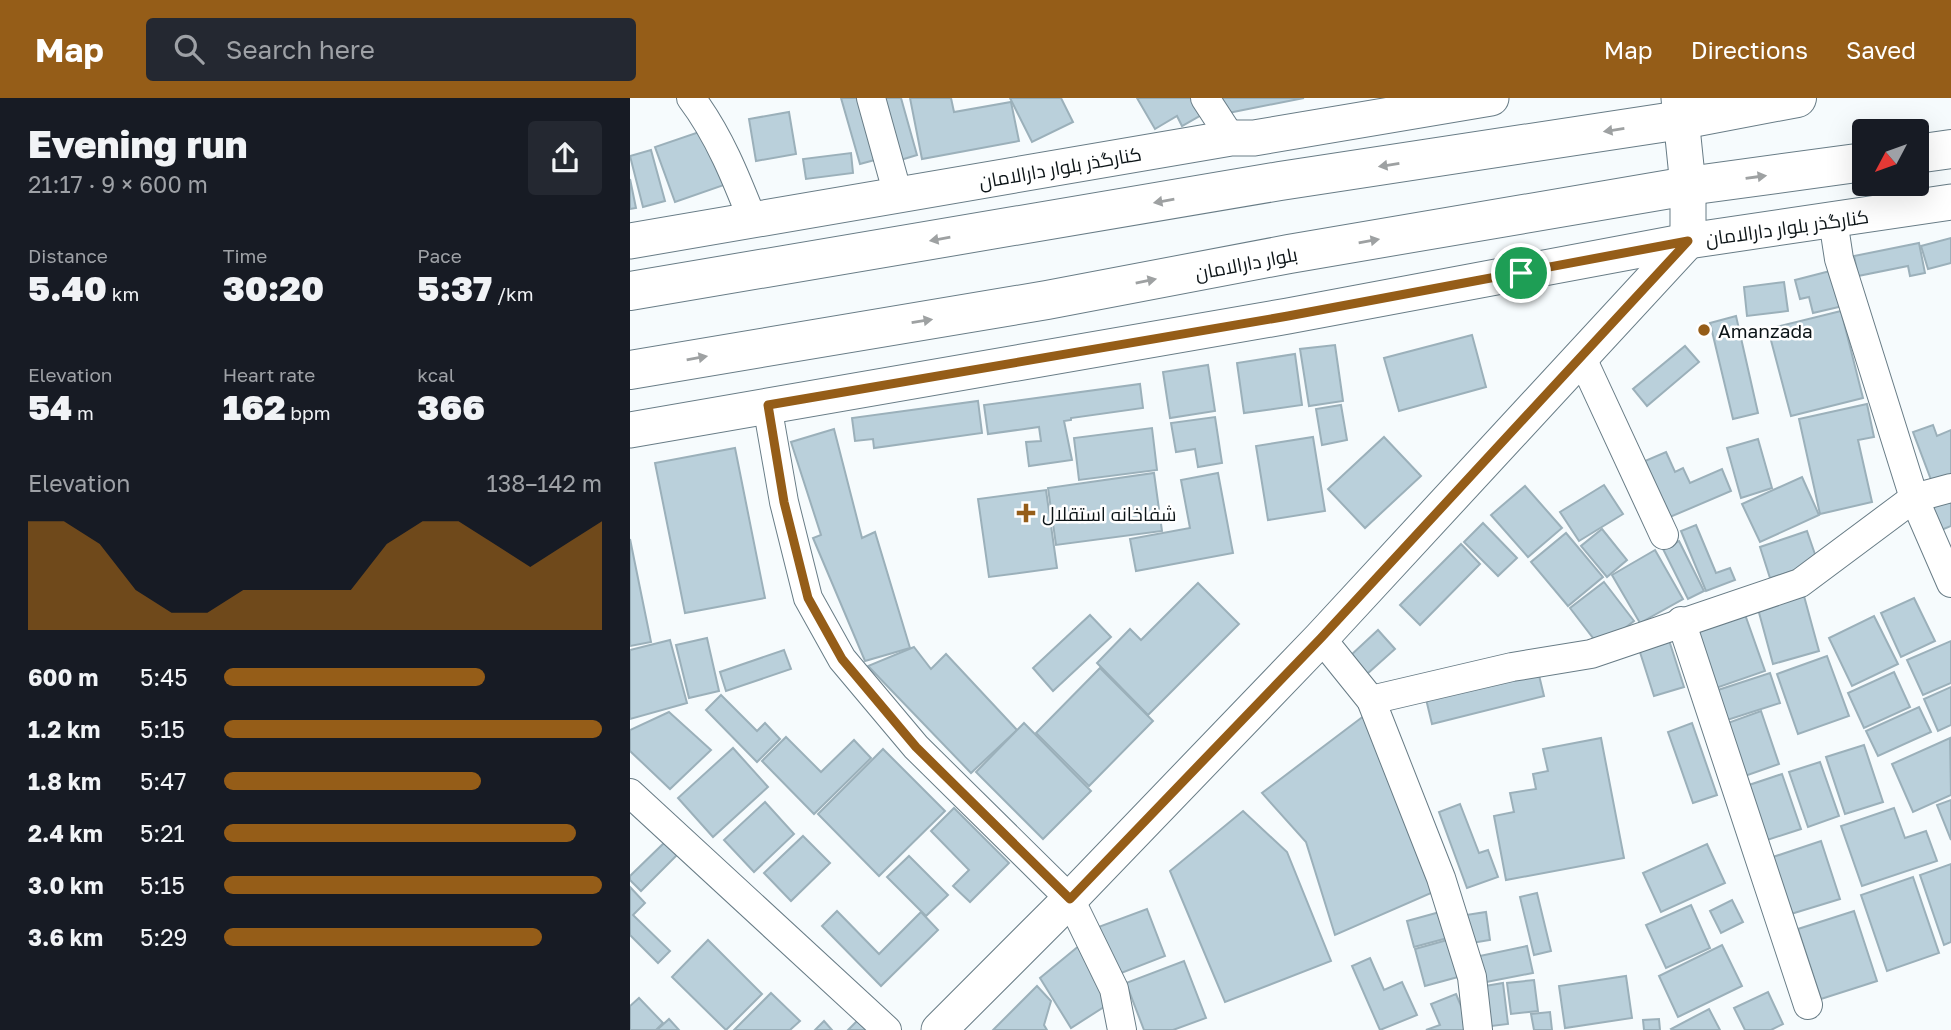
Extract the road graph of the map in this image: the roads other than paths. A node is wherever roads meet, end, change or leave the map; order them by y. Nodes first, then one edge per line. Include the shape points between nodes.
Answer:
1 (691, 98) edge
2 (871, 98) edge
3 (1205, 98) edge
4 (1491, 98) edge
5 (1797, 98) edge
6 (1680, 109) edge
7 (1231, 138) junction
8 (1951, 149) edge
9 (1929, 152) edge
10 (1852, 164) edge
11 (1688, 186) junction
12 (898, 195) junction
13 (1951, 202) edge
14 (1833, 220) junction
15 (753, 221) junction
16 (630, 241) edge
17 (1688, 241) junction
18 (630, 291) edge
19 (1581, 356) junction
20 (630, 370) edge
21 (768, 405) junction
22 (630, 430) edge
23 (1951, 488) edge
24 (1914, 498) junction
25 (1664, 535) dead end
26 (1951, 583) edge
27 (1681, 621) junction
28 (1321, 638) junction
29 (1371, 700) junction
30 (630, 793) edge
31 (1070, 899) junction
32 (1808, 1005) dead end
33 (887, 1030) edge
34 (939, 1030) edge
35 (1122, 1030) edge
36 (1478, 1030) edge

1 - 15 street via 735,175
2 - 12 street
3 - 7 street
4 - 7 street, کنارگذر بلوار دارالامان
5 - 6 main road
6 - 11 street
6 -> 18 main road
7 - 12 street, کنارگذر بلوار دارالامان
8 - 9 main road
11 -> 10 main road, بلوار دارالامان
11 - 17 street
20 -> 11 main road, بلوار دارالامان
12 - 15 street, کنارگذر بلوار دارالامان
13 - 14 street, کنارگذر بلوار دارالامان
14 - 17 street, کنارگذر بلوار دارالامان
14 - 24 street via 1839,259
15 - 16 street, کنارگذر بلوار دارالامان
17 - 19 street
17 - 21 street, کنارگذر بلوار دارالامان via 1288,316
19 - 25 street
19 - 28 street
21 - 22 street, کنارگذر بلوار دارالامان
21 - 31 street via 784,502 808,598 842,659 916,747
23 - 24 street
24 - 26 street
24 - 27 street via 1800,583
27 - 29 street via 1591,654
27 - 32 street
28 - 29 street
28 - 31 street
29 - 36 street via 1441,878 1472,977
30 - 33 street
31 - 34 street
31 - 35 street via 1114,989

